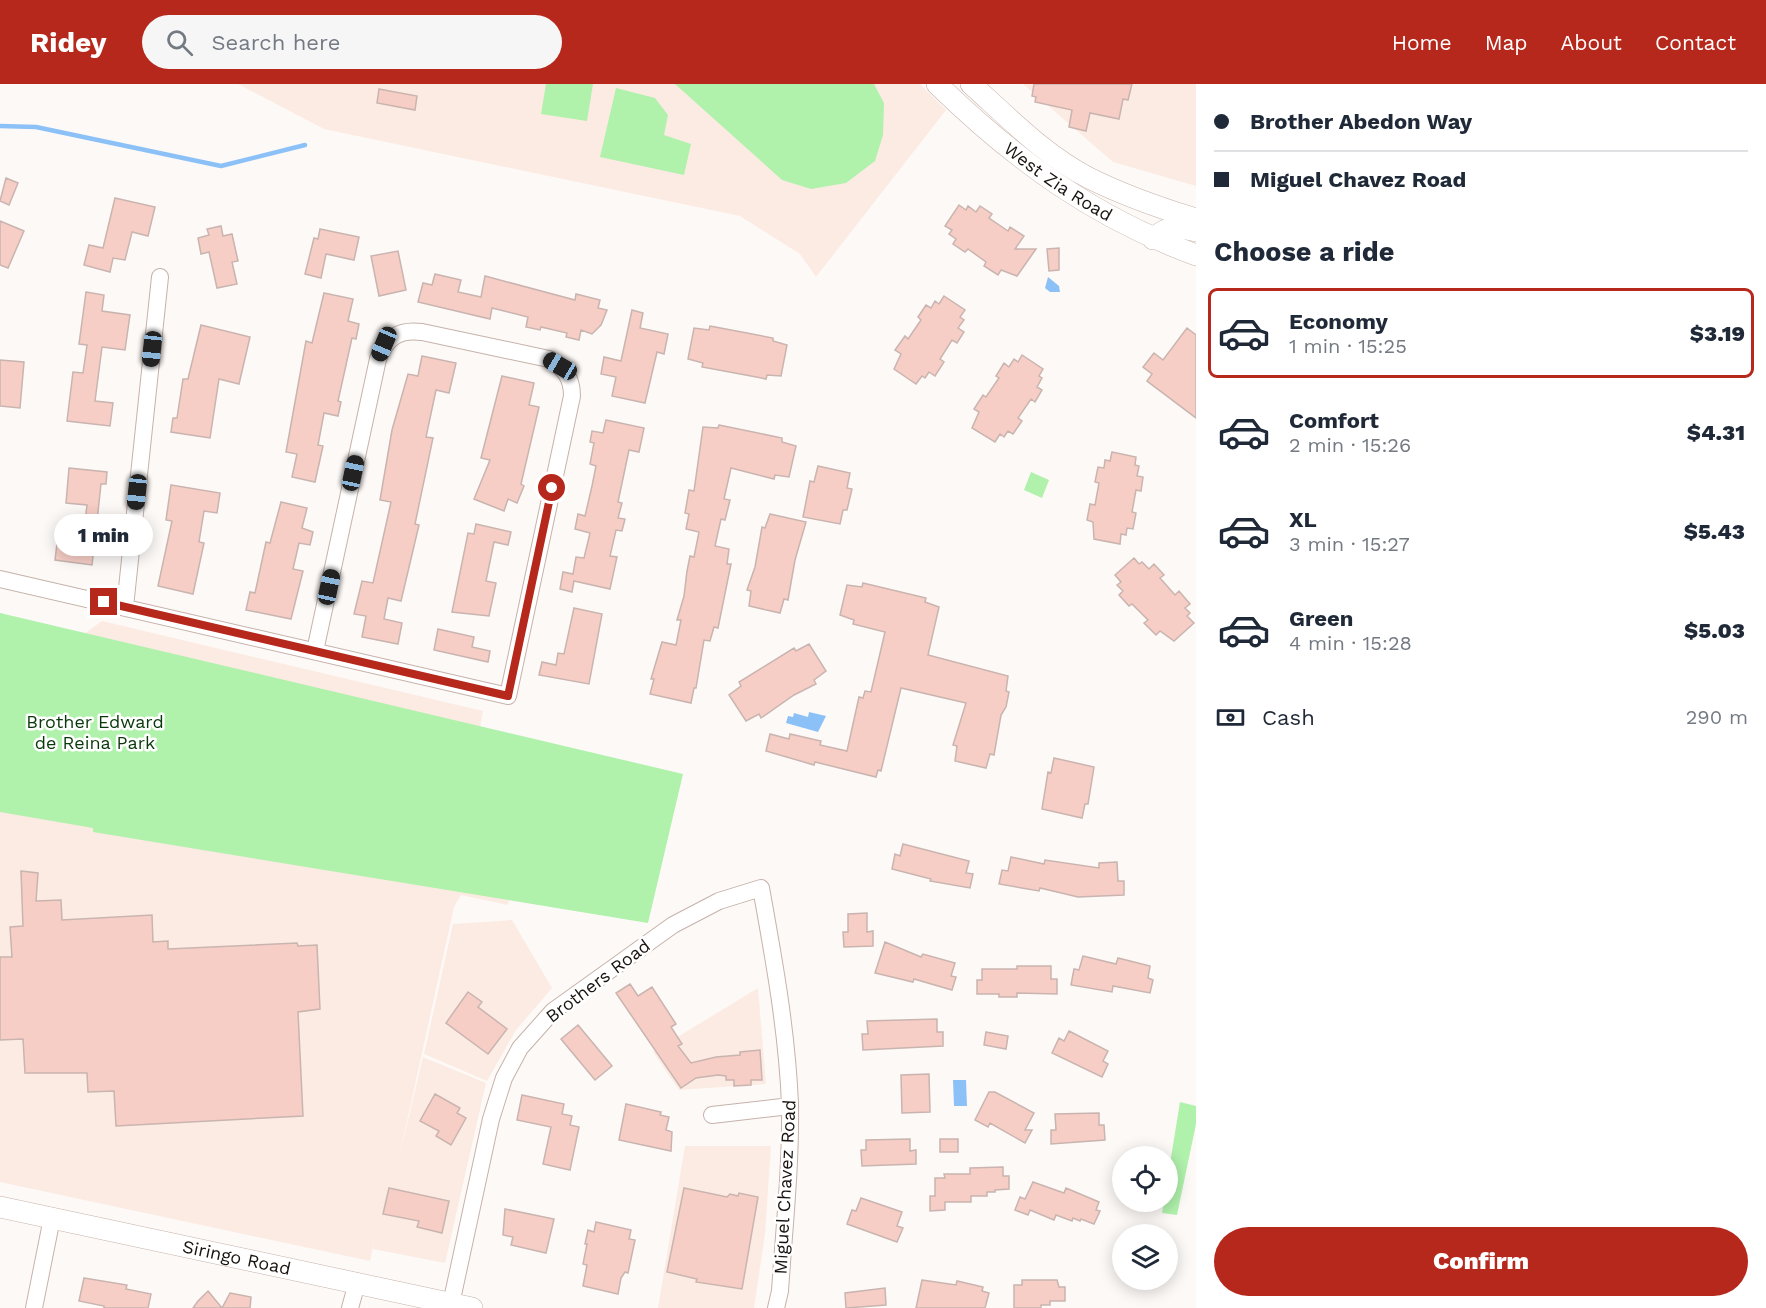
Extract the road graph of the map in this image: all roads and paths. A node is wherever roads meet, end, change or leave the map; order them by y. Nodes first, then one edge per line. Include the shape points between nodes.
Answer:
1 (937, 84) edge
2 (971, 84) edge
3 (1134, 196) junction
4 (1196, 219) edge
5 (1196, 231) edge
6 (1154, 239) junction
7 (1196, 255) edge
8 (159, 277) dead end
9 (0, 579) edge
10 (125, 607) junction
11 (315, 651) junction
12 (761, 888) joint
13 (790, 1106) junction
14 (712, 1115) dead end
15 (0, 1207) edge
16 (52, 1218) junction
17 (357, 1283) junction
18 (451, 1304) junction
19 (34, 1308) edge
20 (350, 1308) edge
21 (472, 1308) edge
22 (776, 1308) edge

1 - 6 street, West Zia Road via 1028,166 1081,201
2 - 3 street, West Zia Road via 999,112 1060,159 1089,177
3 - 4 street, West Zia Road
3 - 6 street
5 - 6 street via 1170,227
6 - 7 street, West Zia Road
8 - 10 street
9 - 10 street
10 - 11 street
11 - 11 street via 508,696 572,396 567,374 549,359 413,331 402,332 384,344
12 - 13 street, Miguel Chavez Road via 780,989
12 - 18 street, Brothers Road via 719,901 673,925 553,1011 520,1048 504,1078 490,1119
13 - 14 street
13 - 22 street, Miguel Chavez Road via 789,1169
15 - 16 street, Siringo Road
16 - 17 street, Siringo Road
16 - 19 street
17 - 18 street, Siringo Road
17 - 20 street
18 - 21 street, Siringo Road

